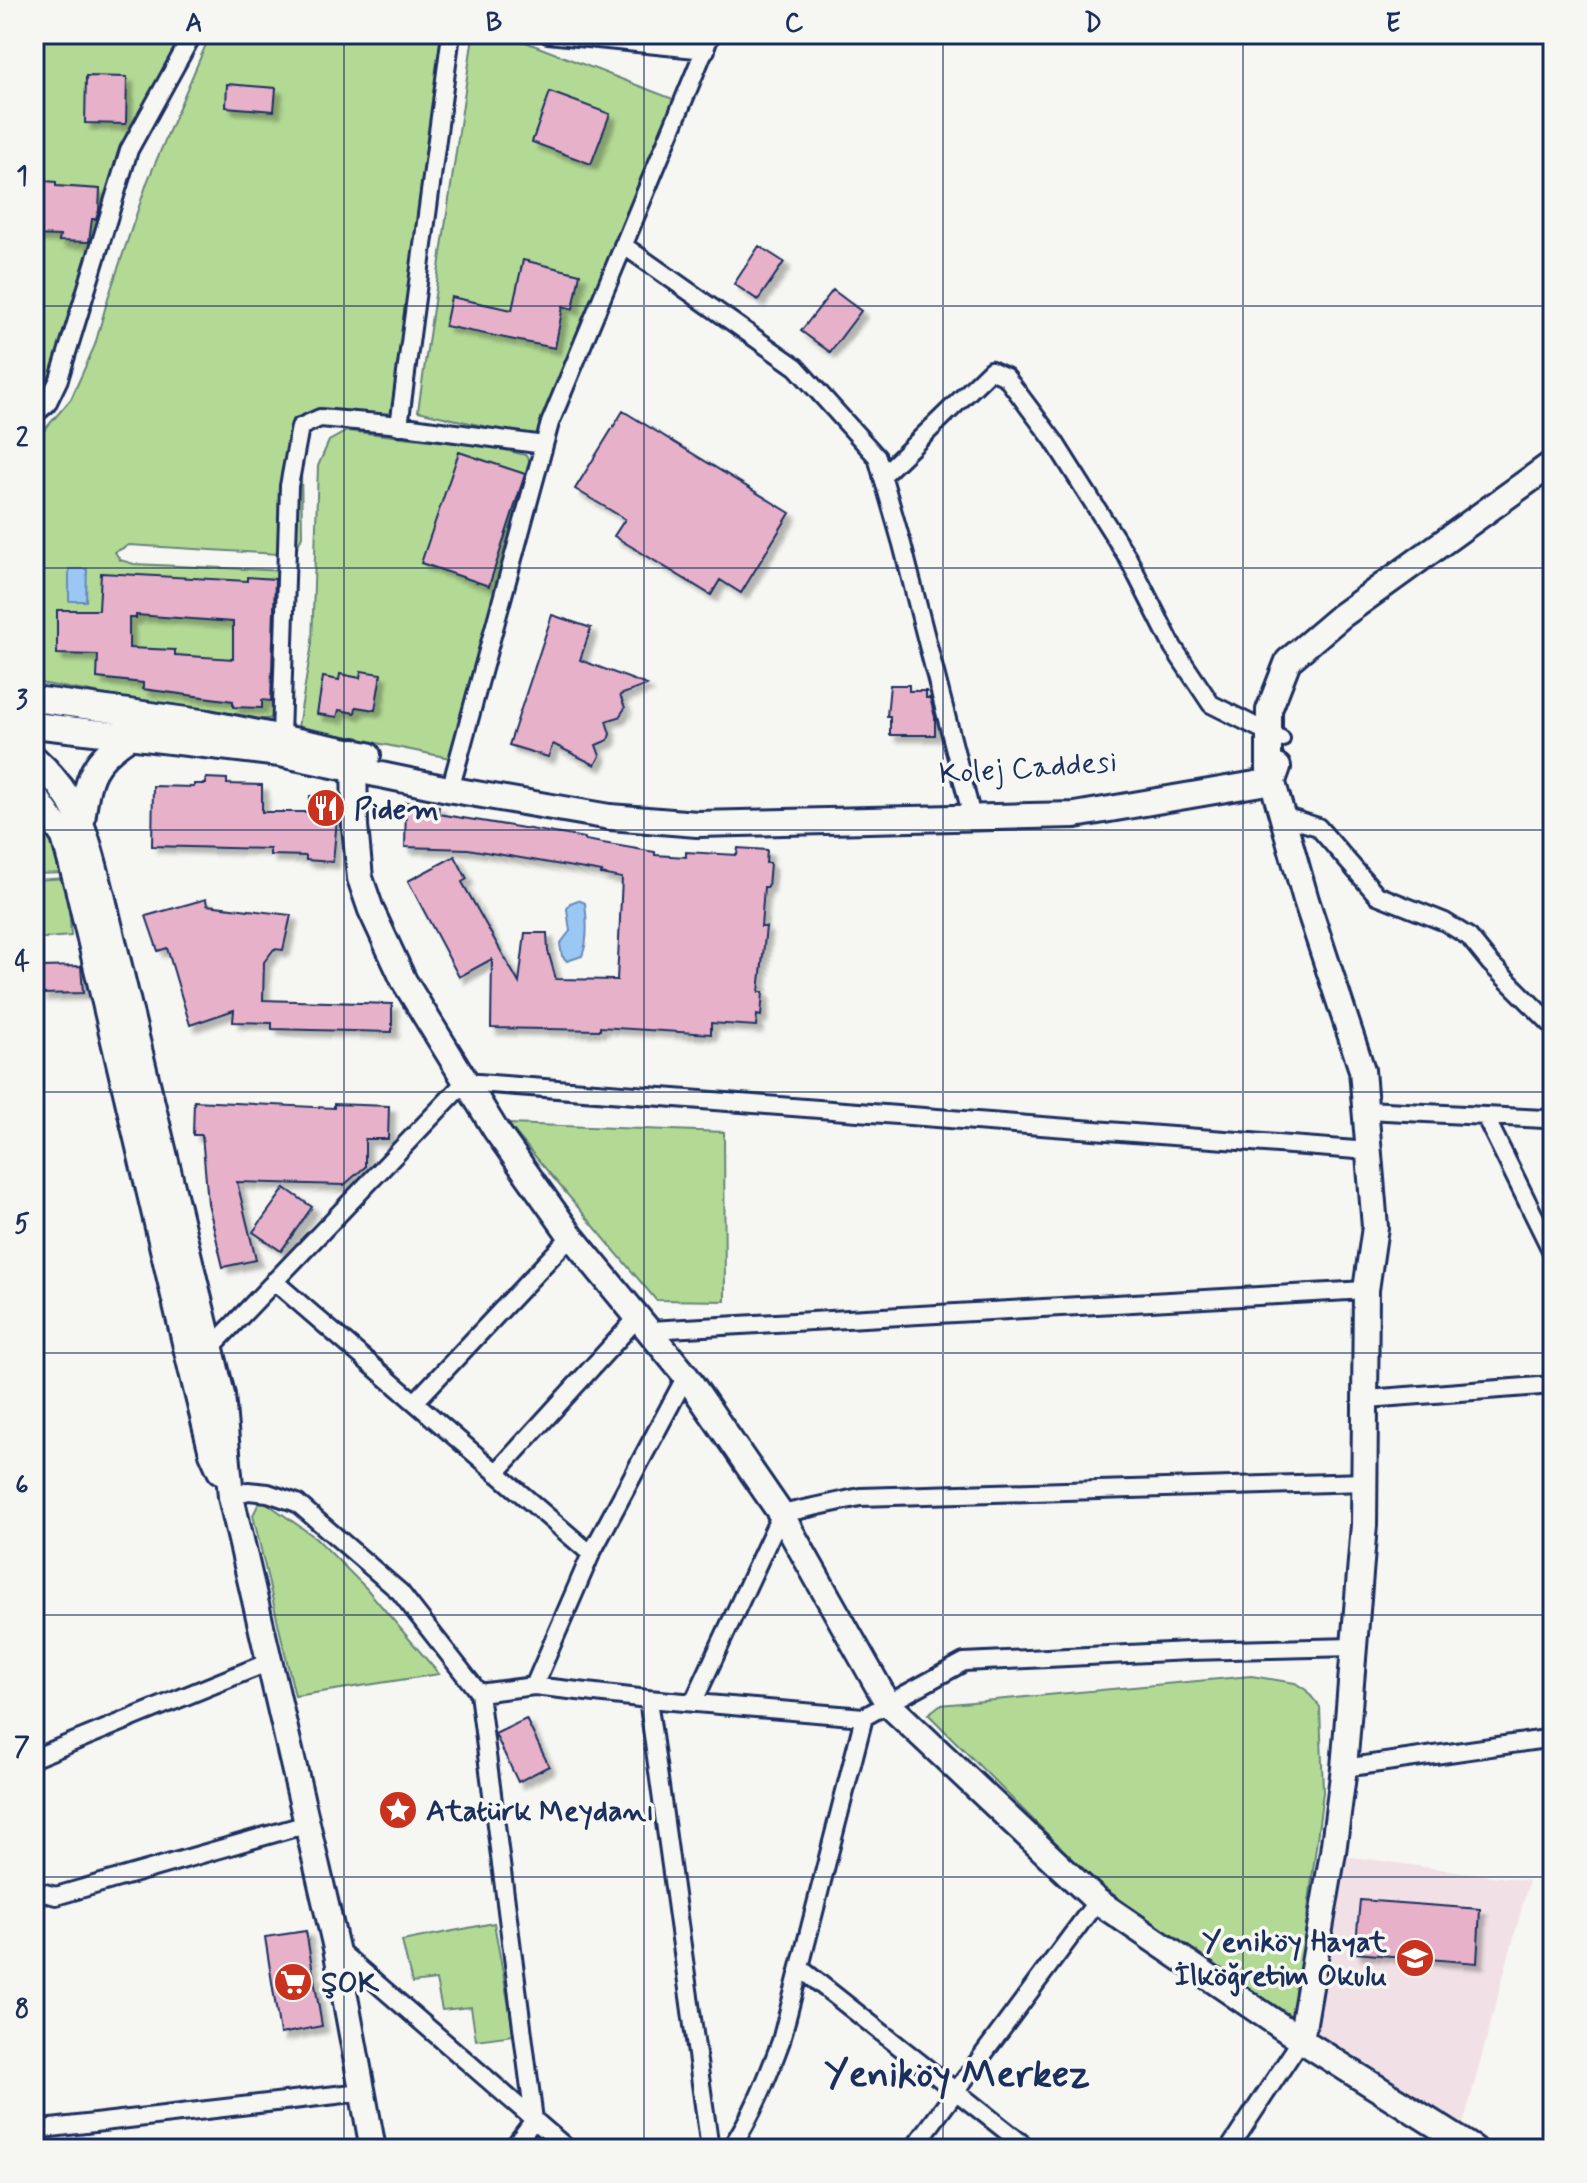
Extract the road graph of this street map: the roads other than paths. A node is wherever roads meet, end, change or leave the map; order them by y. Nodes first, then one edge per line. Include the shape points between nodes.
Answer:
1 (193, 34) edge
2 (451, 34) edge
3 (548, 34) edge
4 (708, 42) edge
5 (623, 245) junction
6 (34, 415) edge
7 (399, 426) junction
8 (544, 445) junction
9 (1553, 463) edge
10 (1553, 475) edge
11 (882, 476) junction
12 (34, 699) edge
13 (34, 725) edge
14 (1275, 735) junction
15 (130, 736) junction
16 (281, 736) junction
17 (34, 758) edge
18 (354, 760) junction
19 (1271, 775) junction
20 (453, 779) junction
21 (34, 794) edge
22 (969, 805) junction
23 (1283, 816) junction
24 (82, 821) junction
25 (1553, 1026) edge
26 (465, 1082) junction
27 (1366, 1110) junction
28 (1485, 1116) junction
29 (1553, 1116) edge
30 (1369, 1151) junction
31 (571, 1236) junction
32 (1553, 1254) edge
33 (274, 1281) junction
34 (1366, 1290) junction
35 (644, 1324) junction
36 (211, 1348) junction
37 (191, 1368) junction
38 (686, 1376) junction
39 (1553, 1385) edge
40 (1367, 1399) junction
41 (415, 1402) junction
42 (496, 1473) junction
43 (1366, 1482) junction
44 (231, 1497) junction
45 (781, 1514) junction
46 (591, 1554) junction
47 (1354, 1647) junction
48 (269, 1662) junction
49 (534, 1686) junction
50 (479, 1693) junction
51 (648, 1699) junction
52 (693, 1703) junction
53 (888, 1704) junction
54 (864, 1717) junction
55 (1553, 1738) edge
56 (34, 1758) edge
57 (1344, 1768) junction
58 (307, 1824) junction
59 (34, 1890) edge
60 (1097, 1901) junction
61 (336, 1948) junction
62 (800, 1968) junction
63 (1301, 2040) junction
64 (955, 2091) junction
65 (362, 2092) junction
66 (534, 2120) junction
67 (34, 2130) edge
68 (373, 2149) edge
69 (512, 2149) edge
70 (568, 2149) edge
71 (710, 2149) edge
72 (730, 2149) edge
73 (913, 2149) edge
74 (1029, 2149) edge
75 (1229, 2149) edge
76 (1474, 2149) edge

1 - 6 street via 129,150 59,379 47,404
2 - 7 street
3 - 4 street
4 - 5 street
5 - 8 street
5 - 11 street via 796,367 877,457
7 - 8 street
7 - 16 street via 320,418 300,427 289,486
8 - 20 street
9 - 14 street via 1341,616 1288,661 1269,710
10 - 14 street via 1305,658
11 - 14 street via 991,370 1006,377 1054,441 1128,558 1173,647 1211,704
11 - 22 street
12 - 16 street
13 - 15 street
14 - 19 street
15 - 18 street
15 - 24 street via 98,763 87,784
16 - 18 street
17 - 24 street via 53,775
18 - 19 street, Kolej Caddesi via 610,817 697,824 1075,815
18 - 20 street, Kolej Caddesi
18 - 26 street via 360,878 371,910 404,981
19 - 22 street, Kolej Caddesi via 1067,802
19 - 23 street
20 - 22 street, Kolej Caddesi via 613,810 697,815
21 - 37 street via 64,837 78,888
23 - 25 street via 1318,827 1377,895 1469,937
23 - 27 street via 1362,1070
24 - 36 street
26 - 30 street
26 - 31 street
26 - 33 street
27 - 28 street
27 - 30 street
28 - 29 street
28 - 32 street
30 - 34 street via 1375,1227
31 - 35 street
31 - 41 street
33 - 36 street
33 - 41 street
34 - 35 street
34 - 40 street
35 - 38 street
35 - 42 street
36 - 37 street
36 - 44 street via 222,1395
37 - 44 street via 212,1453
38 - 45 street
38 - 46 street
39 - 40 street
40 - 43 street
41 - 42 street
42 - 46 street
43 - 45 street via 860,1497
43 - 47 street
44 - 48 street
44 - 50 street via 248,1491 297,1503 400,1592
45 - 52 street
45 - 53 street
46 - 49 street
47 - 53 street via 964,1662
47 - 57 street
48 - 56 street
48 - 58 street
49 - 50 street
49 - 51 street
50 - 66 street
51 - 52 street
51 - 71 street
52 - 54 street
53 - 54 street
53 - 60 street
54 - 62 street
55 - 57 street
57 - 63 street
58 - 59 street via 56,1896
58 - 61 street
60 - 63 street
60 - 64 street
61 - 65 street
61 - 66 street
62 - 64 street
62 - 72 street via 765,2087
63 - 75 street
63 - 76 street
64 - 73 street
64 - 74 street
65 - 67 street
65 - 68 street
66 - 69 street
66 - 70 street

